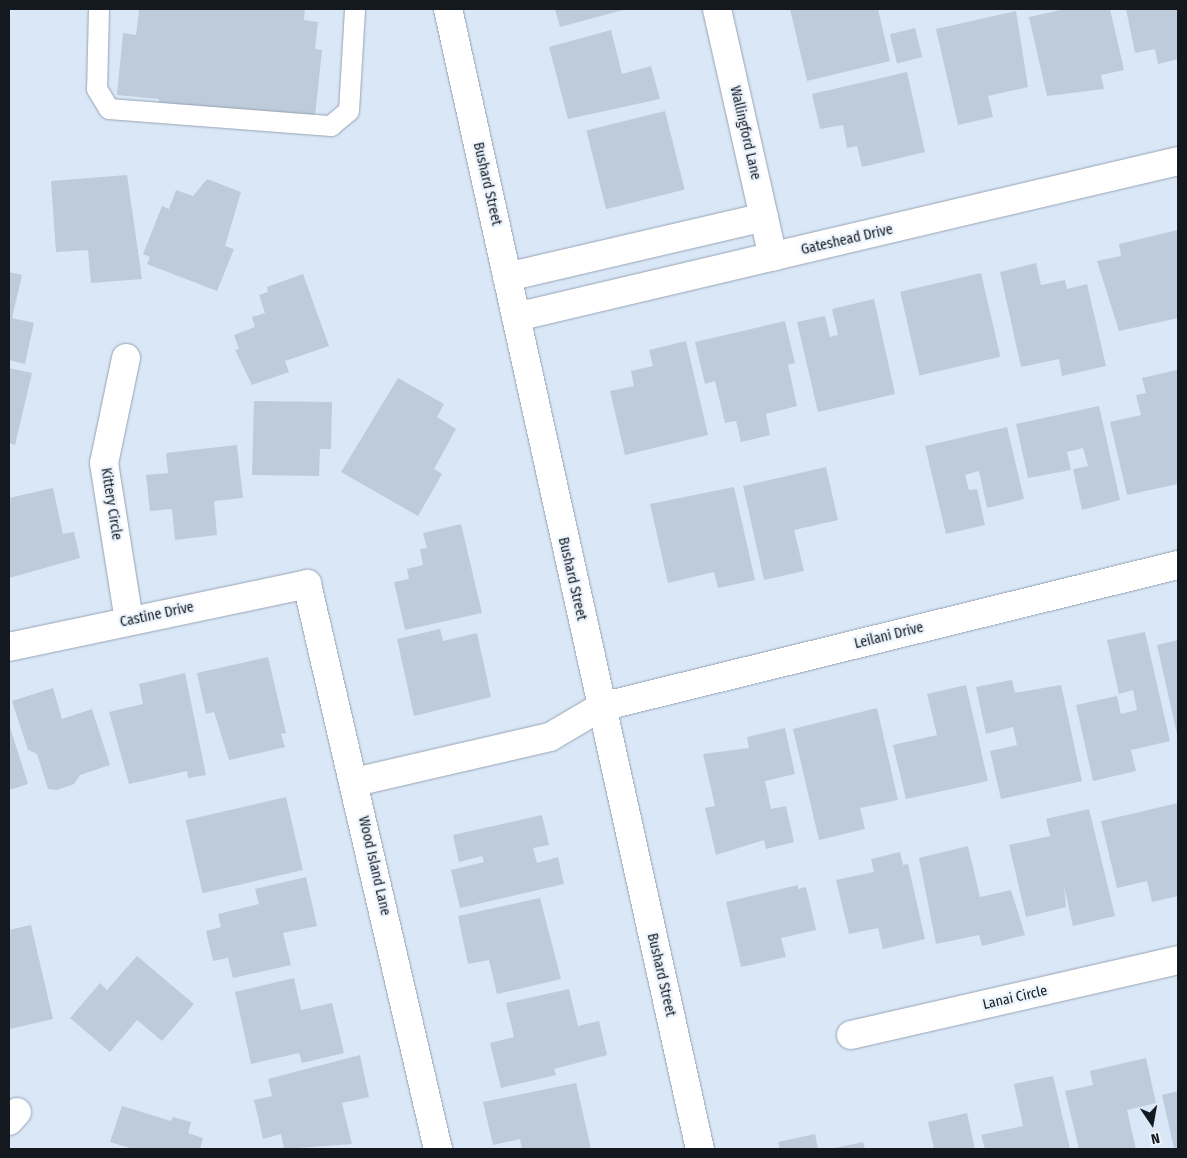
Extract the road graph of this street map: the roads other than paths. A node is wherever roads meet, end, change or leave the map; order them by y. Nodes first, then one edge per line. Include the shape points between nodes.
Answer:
1 (100, 9) edge
2 (355, 9) edge
3 (448, 9) edge
4 (717, 9) edge
5 (1178, 161) edge
6 (764, 217) junction
7 (773, 257) junction
8 (507, 277) junction
9 (516, 317) junction
10 (126, 358) dead end
11 (1178, 565) edge
12 (307, 584) joint
13 (129, 620) junction
14 (9, 648) edge
15 (601, 707) junction
16 (354, 782) junction
17 (1178, 960) edge
18 (851, 1035) dead end
19 (438, 1149) edge
20 (700, 1149) edge

1 - 2 lane via 97,89 108,110 331,126 349,111
3 - 8 street, Bushard Street
4 - 6 street, Wallingford Lane
5 - 7 street, Gateshead Drive
6 - 7 street, Wallingford Lane
6 - 8 street
7 - 9 street, Gateshead Drive
8 - 9 street, Bushard Street
9 - 15 street, Bushard Street
10 - 13 street, Kittery Circle via 104,463
11 - 15 street, Leilani Drive
12 - 13 street, Castine Drive
12 - 16 street, Wood Island Lane
13 - 14 street, Castine Drive
15 - 16 street, Leilani Drive via 550,737
15 - 20 street, Bushard Street
16 - 19 street, Wood Island Lane
17 - 18 street, Lanai Circle

